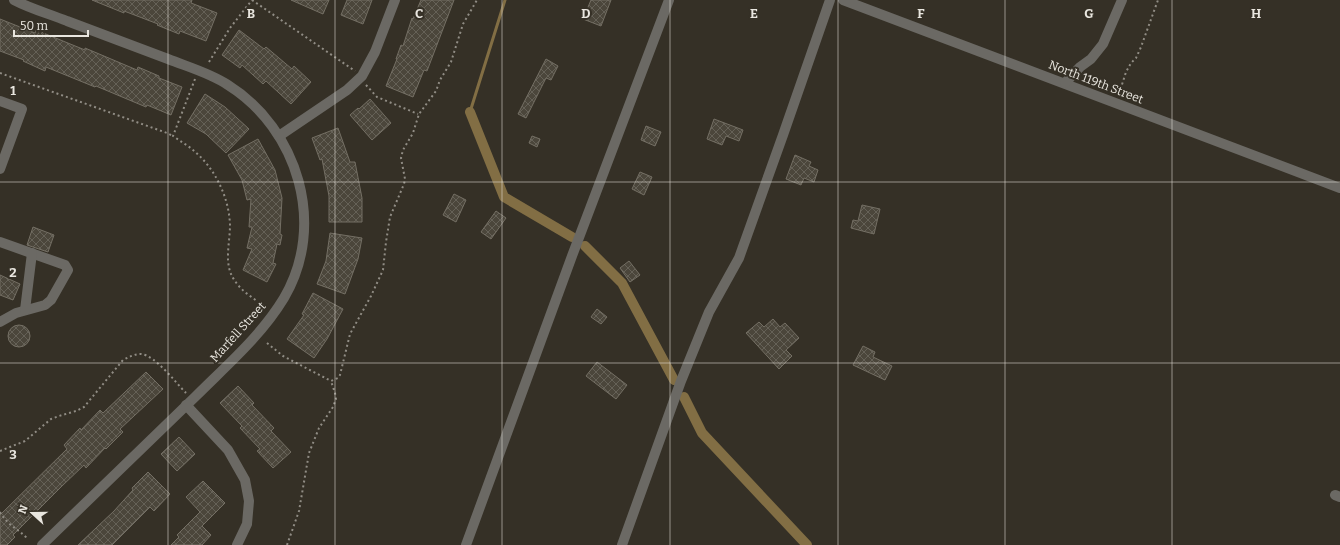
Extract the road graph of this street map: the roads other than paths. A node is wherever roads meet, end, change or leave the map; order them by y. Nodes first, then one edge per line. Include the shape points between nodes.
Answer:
1 (14, 0) edge
2 (395, 0) edge
3 (669, 0) edge
4 (830, 0) edge
5 (843, 0) edge
6 (1122, 0) edge
7 (1065, 83) junction
8 (0, 100) edge
9 (279, 136) junction
10 (0, 169) edge
11 (1340, 188) edge
12 (0, 242) edge
13 (32, 253) junction
14 (25, 310) junction
15 (0, 322) edge
16 (186, 406) junction
17 (42, 545) edge
18 (237, 545) edge
19 (466, 545) edge
20 (622, 545) edge

1 - 9 street, Marfell Street via 213,77 257,108
2 - 9 street via 375,52 362,76 347,90
3 - 19 street
4 - 20 street via 739,258 709,312 681,381
5 - 7 street, North 119th Street
6 - 7 street via 1103,44
7 - 11 street, North 119th Street
8 - 10 street via 22,109
9 - 16 street, Marfell Street via 288,150 299,181 304,206 301,253 294,276 269,320
12 - 13 street
13 - 14 street
13 - 14 street via 65,265 68,270 51,300 44,305
14 - 15 street
16 - 17 street, Marfell Street
16 - 18 street via 228,450 245,480 249,502 247,524

